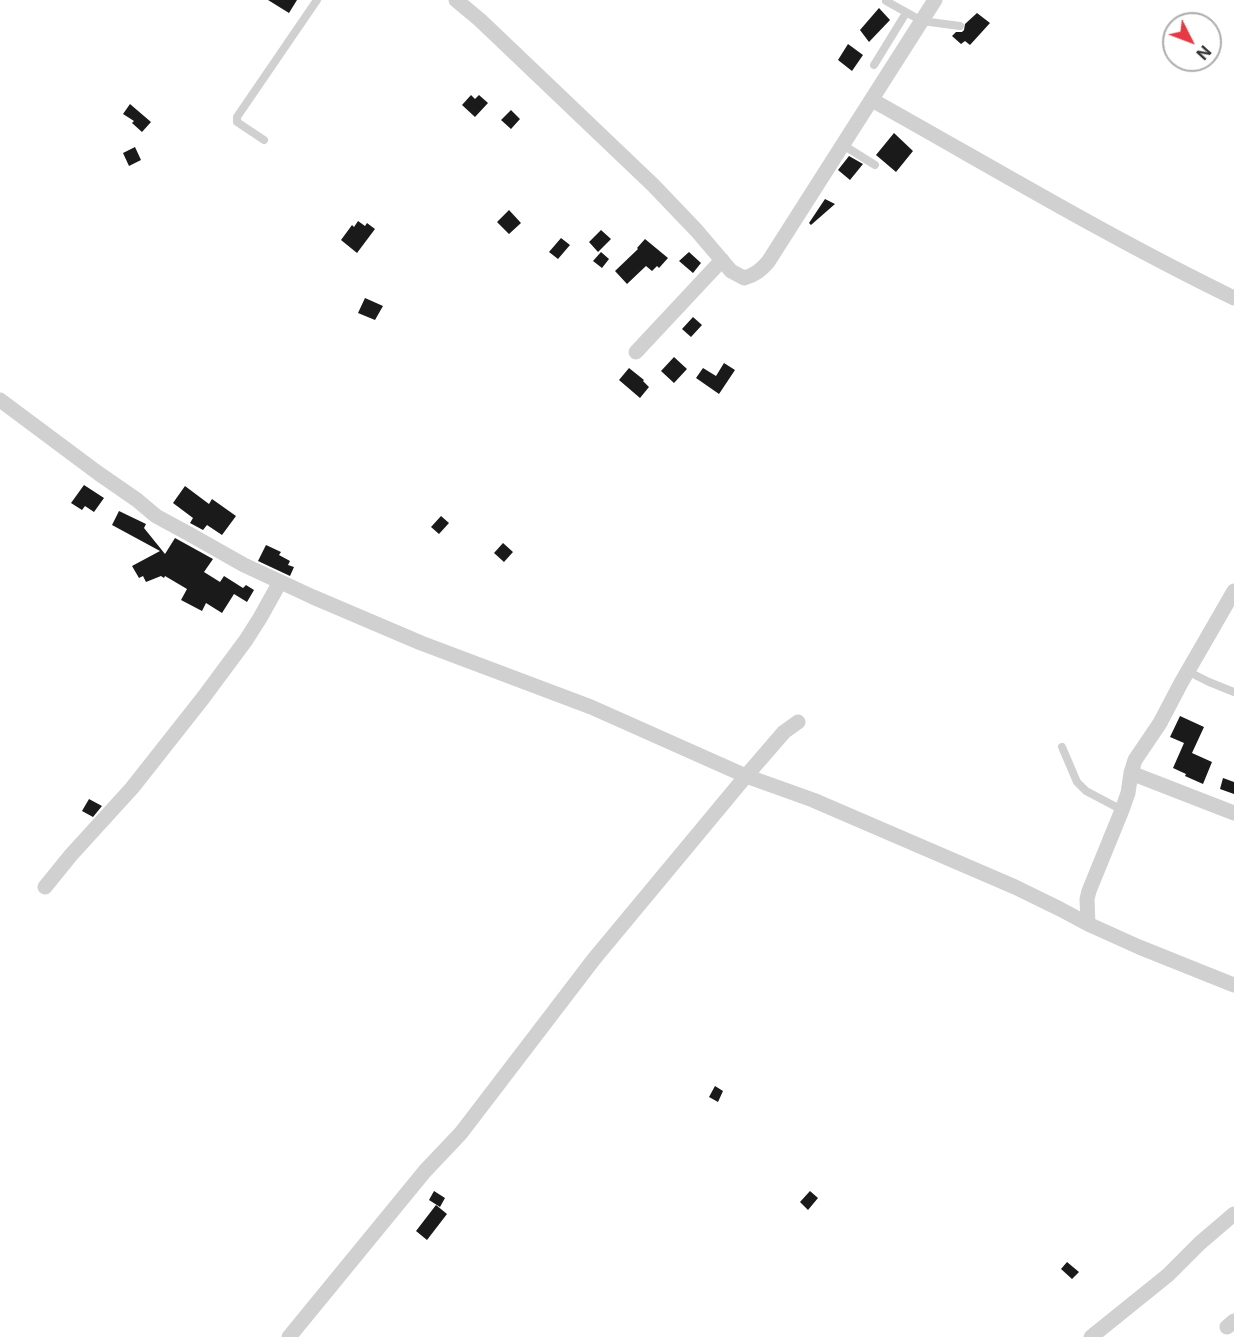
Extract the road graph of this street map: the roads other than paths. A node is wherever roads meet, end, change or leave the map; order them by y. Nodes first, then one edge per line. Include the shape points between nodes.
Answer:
1 (317, 0) edge
2 (456, 0) edge
3 (935, 0) edge
4 (886, 1) edge
5 (906, 13) junction
6 (922, 21) junction
7 (960, 26) dead end
8 (874, 65) dead end
9 (872, 100) junction
10 (264, 141) dead end
11 (843, 145) junction
12 (875, 165) dead end
13 (722, 261) junction
14 (1234, 298) edge
15 (636, 352) dead end
16 (0, 400) edge
17 (280, 582) junction
18 (1234, 591) edge
19 (1188, 671) junction
20 (1234, 692) edge
21 (798, 722) dead end
22 (1062, 747) dead end
23 (1131, 773) junction
24 (746, 776) junction
25 (1122, 810) junction
26 (1234, 813) edge
27 (45, 887) dead end
28 (1088, 924) junction
29 (1234, 985) edge
30 (1234, 1214) edge
31 (289, 1337) edge
32 (1091, 1337) edge

1 - 10 lane via 236,119
2 - 13 street via 654,185
3 - 6 street
4 - 5 lane
5 - 6 lane
5 - 8 lane
6 - 7 lane
6 - 9 street
9 - 11 street
9 - 14 street
11 - 12 lane
11 - 13 street via 760,270 744,278
13 - 15 street
16 - 17 street via 156,516
17 - 24 street via 421,643 591,707
17 - 27 street via 246,640 203,698 132,788
18 - 19 street
19 - 20 lane
19 - 23 street
21 - 24 street via 784,732
22 - 25 lane via 1077,782
23 - 25 street
23 - 26 street
24 - 28 street via 957,861
24 - 31 street via 594,959 461,1133 425,1171
25 - 28 street via 1089,891
28 - 29 street
30 - 32 street via 1168,1275

